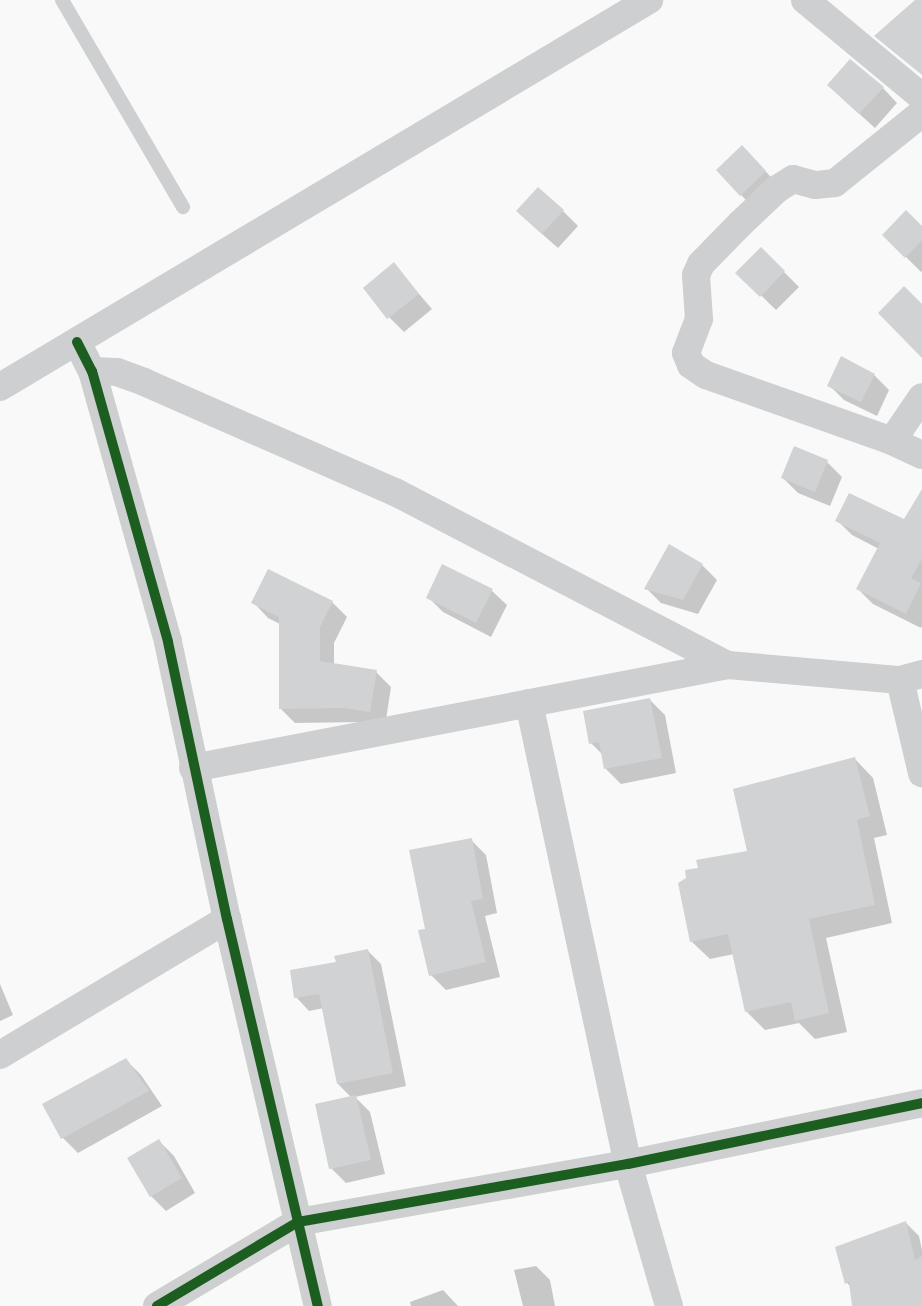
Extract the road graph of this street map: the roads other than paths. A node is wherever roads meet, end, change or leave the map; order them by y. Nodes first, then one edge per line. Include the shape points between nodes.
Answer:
1 (62, 0) edge
2 (649, 0) edge
3 (805, 0) edge
4 (922, 97) edge
5 (922, 113) edge
6 (183, 208) dead end
7 (76, 342) junction
8 (92, 371) junction
9 (0, 387) edge
10 (922, 397) edge
11 (892, 441) junction
12 (922, 455) edge
13 (728, 664) junction
14 (911, 677) edge
15 (529, 703) junction
16 (193, 768) junction
17 (922, 773) edge
18 (227, 919) junction
19 (0, 1055) edge
20 (922, 1103) edge
21 (628, 1164) junction
22 (298, 1222) junction
23 (157, 1306) edge
24 (318, 1306) edge
25 (669, 1306) edge

1 - 6 lane
2 - 7 street
3 - 4 street
5 - 11 street via 835,183 793,179 741,223 696,275 699,319 687,353 691,365 706,375
7 - 8 street
7 - 9 street
8 - 13 street via 117,372 144,382 395,492
8 - 16 street via 168,642
10 - 11 street
11 - 12 street
13 - 14 street
13 - 15 street
14 - 17 street
15 - 16 street
15 - 21 street
16 - 18 street
18 - 19 street
18 - 22 street
20 - 21 street
21 - 22 street
21 - 25 street
22 - 23 street
22 - 24 street

